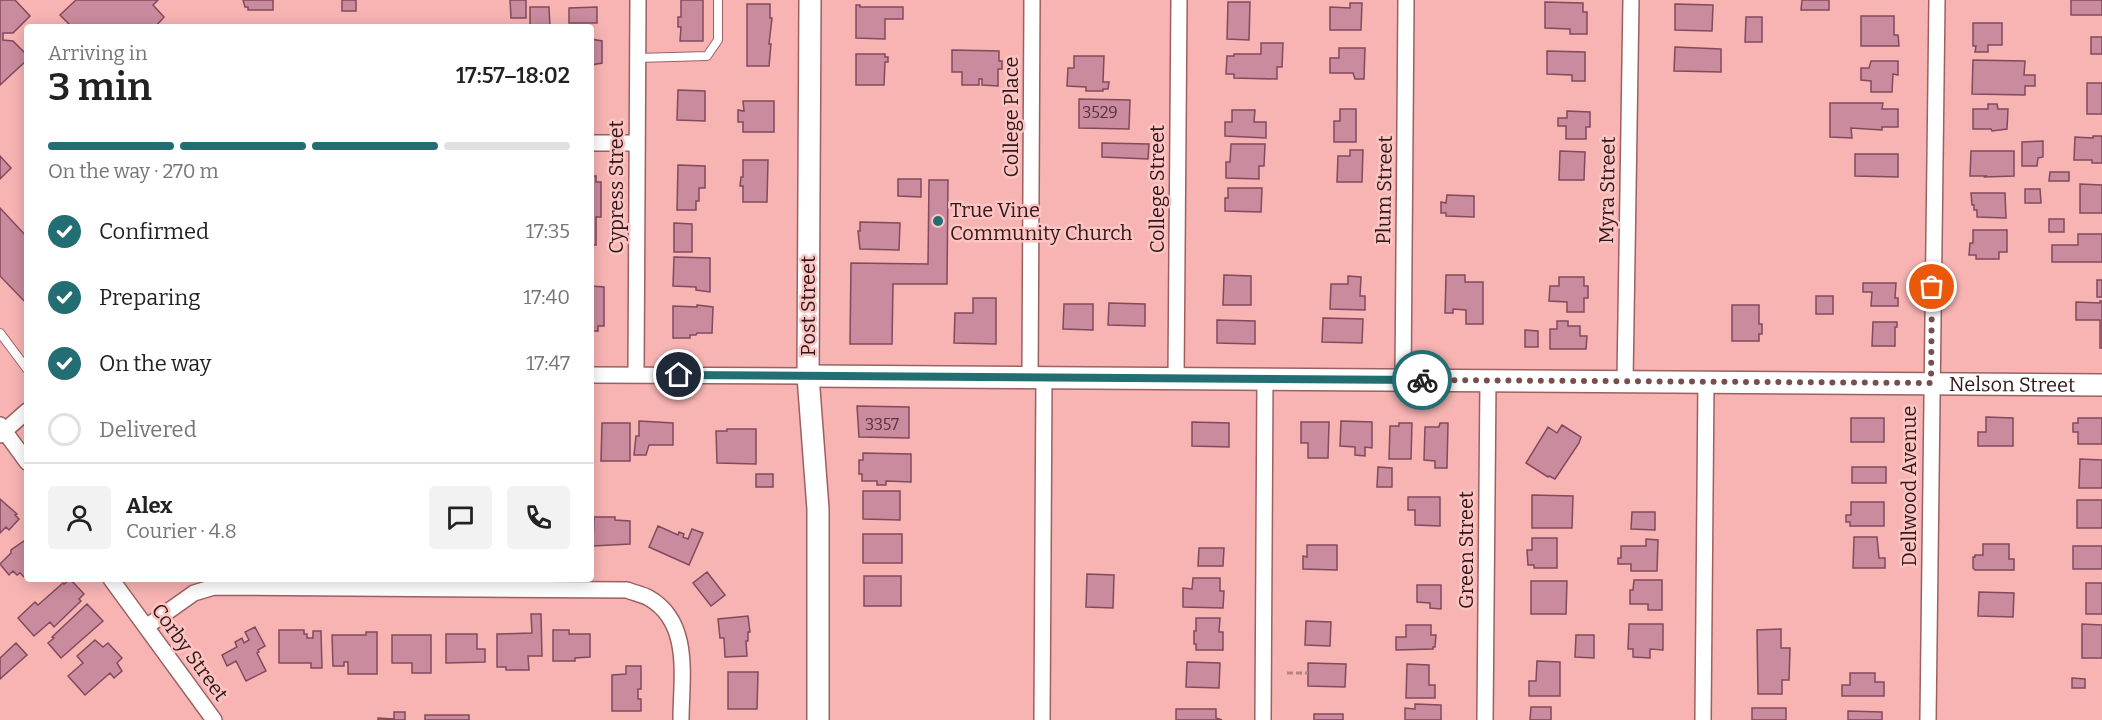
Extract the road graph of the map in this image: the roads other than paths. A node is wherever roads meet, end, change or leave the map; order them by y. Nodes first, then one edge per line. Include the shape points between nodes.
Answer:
1 (638, 0) edge
2 (717, 0) edge
3 (810, 0) edge
4 (1032, 0) edge
5 (1179, 0) edge
6 (1406, 0) edge
7 (1630, 0) edge
8 (1937, 0) edge
9 (638, 58) junction
10 (594, 143) edge
11 (637, 144) junction
12 (0, 333) edge
13 (24, 365) edge
14 (594, 375) edge
15 (636, 375) junction
16 (808, 376) junction
17 (1037, 378) junction
18 (1176, 378) junction
19 (1265, 378) junction
20 (1403, 380) junction
21 (1488, 380) junction
22 (1625, 381) junction
23 (1706, 382) junction
24 (1931, 383) junction
25 (2102, 385) edge
26 (24, 413) edge
27 (2, 430) edge
28 (24, 458) edge
29 (113, 582) edge
30 (146, 627) junction
31 (214, 720) edge
32 (681, 720) edge
33 (818, 720) edge
34 (1042, 720) edge
35 (1263, 720) edge
36 (1485, 720) edge
37 (1703, 720) edge
38 (1928, 720) edge

1 - 9 street, Cypress Street
2 - 9 lane via 718,40 707,56
3 - 16 street, Post Street
4 - 17 street, College Place
5 - 18 street, College Street
6 - 20 street, Plum Street
7 - 22 street, Myra Street
8 - 24 street, Dellwood Avenue
9 - 11 street, Cypress Street
10 - 11 street
11 - 15 street, Cypress Street
12 - 13 lane
14 - 15 street, Nelson Street
15 - 16 street, Nelson Street
16 - 17 street, Nelson Street
16 - 33 street, Post Street via 818,509
17 - 18 street, Nelson Street
17 - 34 street
18 - 19 street, Nelson Street
19 - 20 street, Nelson Street
19 - 35 street
20 - 21 street, Nelson Street
21 - 22 street, Nelson Street
21 - 36 street, Green Street
22 - 23 street, Nelson Street
23 - 24 street, Nelson Street
23 - 37 street
24 - 25 street, Nelson Street
24 - 38 street, Dellwood Avenue
26 - 27 street
27 - 28 street
29 - 30 street, Corby Street
30 - 31 street, Corby Street
30 - 32 street via 194,593 214,587 627,590 666,610 677,628 682,651

